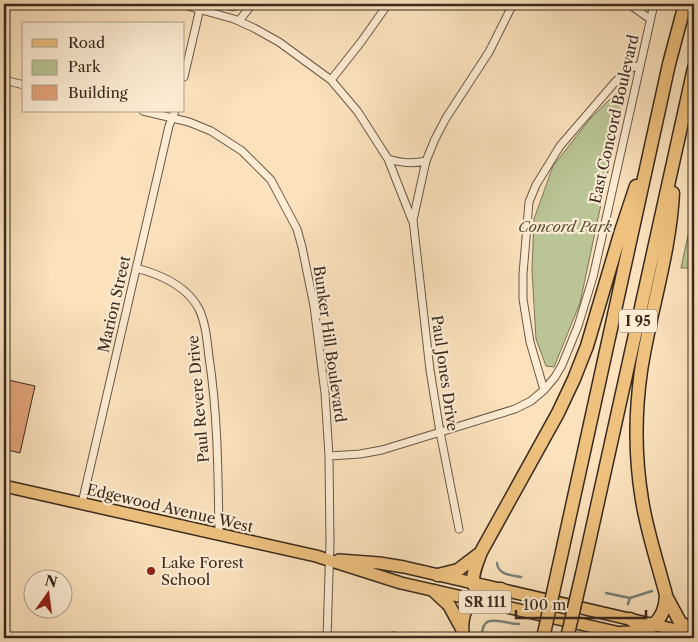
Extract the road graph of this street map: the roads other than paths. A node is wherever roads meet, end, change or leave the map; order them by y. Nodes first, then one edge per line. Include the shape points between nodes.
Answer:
1 (180, 4) edge
2 (252, 4) edge
3 (388, 4) edge
4 (513, 4) edge
5 (629, 4) edge
6 (654, 4) edge
7 (685, 4) edge
8 (200, 6) edge
9 (650, 19) junction
10 (239, 21) junction
11 (640, 65) junction
12 (694, 68) edge
13 (185, 73) edge
14 (4, 80) edge
15 (331, 80) junction
16 (22, 84) edge
17 (151, 112) edge
18 (174, 115) edge
19 (652, 148) junction
20 (675, 153) junction
21 (388, 159) junction
22 (426, 161) junction
23 (412, 220) junction
24 (136, 268) junction
25 (544, 390) junction
26 (440, 432) junction
27 (329, 456) junction
28 (4, 486) edge
29 (82, 503) junction
30 (459, 529) dead end
31 (218, 533) junction
32 (481, 552) junction
33 (330, 560) junction
34 (438, 575) junction
35 (501, 589) joint
36 (434, 591) junction
37 (475, 592) junction
38 (666, 595) junction
39 (494, 604) joint
40 (630, 619) joint
41 (462, 632) edge
42 (649, 632) edge
43 (620, 633) joint
44 (694, 633) edge
45 (327, 638) edge
46 (543, 638) edge
47 (567, 638) edge

1 - 8 street, Paul Jones Drive
2 - 10 street
3 - 15 street
4 - 22 street, Paul Jones Drive via 489,52 446,118
5 - 9 street
6 - 9 street, East Concord Boulevard
7 - 19 highway, I 95
8 - 10 street, Paul Jones Drive
8 - 13 street
9 - 11 street, East Concord Boulevard
10 - 15 street, Paul Jones Drive via 279,42
11 - 25 street, East Concord Boulevard via 586,302 562,365
11 - 25 street via 616,81 560,146 536,185 530,202 526,223 524,299 530,342
12 - 20 highway, I 95
14 - 16 street
15 - 21 street, Paul Jones Drive via 358,112
17 - 18 street, Bunker Hill Boulevard
18 - 24 street, Marion Street
18 - 27 street, Bunker Hill Boulevard via 211,131 242,151 271,180 297,229 314,306
19 - 32 highway via 621,231 574,379
19 - 46 highway, I 95, bridge
20 - 38 highway via 670,218 641,371 637,418 642,500
20 - 47 highway, I 95, bridge
21 - 22 street via 408,163
21 - 23 street, Paul Jones Drive
22 - 23 street, Paul Jones Drive
23 - 26 street, Paul Jones Drive
24 - 29 street, Marion Street
24 - 31 street, Paul Revere Drive via 165,278 190,296 199,309 205,328 218,450
25 - 26 street, East Concord Boulevard via 515,410
26 - 27 street, East Concord Boulevard via 382,450
26 - 30 street, Paul Jones Drive
27 - 33 street, Bunker Hill Boulevard
28 - 29 main road, Edgewood Avenue West / SR 111
29 - 31 main road, Edgewood Avenue West / SR 111
31 - 33 main road, Edgewood Avenue West / SR 111
32 - 34 highway via 458,570
32 - 37 highway via 473,574
33 - 34 main road, Edgewood Avenue West / SR 111 via 380,563
33 - 36 main road, Edgewood Avenue West / SR 111 via 377,577
33 - 45 street, Bunker Hill Boulevard
34 - 37 main road, Edgewood Avenue West / SR 111
35 - 37 highway
35 - 40 main road, SR 111
36 - 37 main road, Edgewood Avenue West / SR 111
36 - 41 highway via 450,606
37 - 39 highway
37 - 41 highway via 465,611
38 - 42 highway via 663,613
38 - 44 highway via 680,622
39 - 43 main road, SR 111
40 - 42 highway
42 - 43 highway
42 - 44 main road

